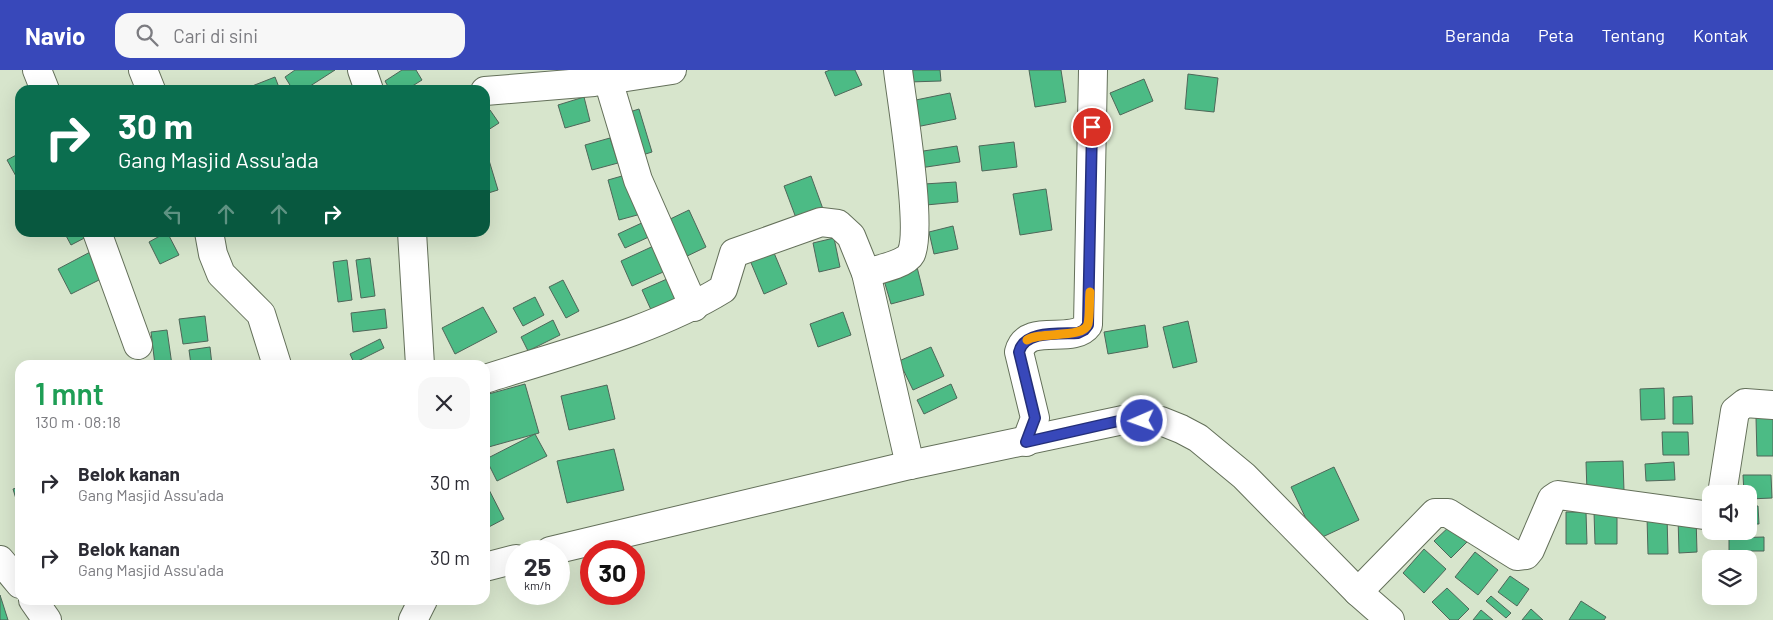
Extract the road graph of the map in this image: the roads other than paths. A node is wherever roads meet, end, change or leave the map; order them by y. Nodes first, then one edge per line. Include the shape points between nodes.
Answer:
1 (37, 70) edge
2 (143, 70) edge
3 (362, 70) edge
4 (672, 70) edge
5 (898, 70) edge
6 (1093, 70) edge
7 (545, 78) edge
8 (608, 80) junction
9 (43, 85) edge
10 (149, 85) edge
11 (367, 85) edge
12 (490, 90) edge
13 (99, 237) edge
14 (210, 237) edge
15 (412, 237) edge
16 (866, 274) junction
17 (694, 307) junction
18 (138, 345) dead end
19 (275, 360) edge
20 (420, 360) edge
21 (490, 377) edge
22 (1773, 405) edge
23 (1026, 442) junction
24 (910, 465) junction
25 (1723, 485) edge
26 (1702, 515) edge
27 (570, 546) edge
28 (0, 560) edge
29 (505, 562) edge
30 (490, 566) edge
31 (15, 578) edge
32 (1358, 592) junction
33 (36, 605) edge
34 (421, 605) edge
35 (47, 620) edge
36 (414, 620) edge
37 (1390, 620) edge

1 - 9 street
2 - 10 street
3 - 11 street
4 - 8 street
5 - 16 street via 915,220 911,254 904,261
6 - 23 street via 1088,325 1078,333 1029,338 1021,345 1019,352 1035,418
7 - 8 street
7 - 12 street
8 - 17 street via 638,180
13 - 18 street
14 - 19 street via 221,274 261,314
15 - 20 street
16 - 17 street via 851,236 838,224 821,222 734,253 723,289
16 - 24 street
17 - 21 street
22 - 25 street via 1745,403 1735,411
23 - 24 street
23 - 32 street via 1123,420 1160,422 1182,429 1244,476
24 - 27 street
26 - 32 street via 1558,495 1552,499 1530,550 1526,555 1517,556 1448,513 1435,513
28 - 31 street
29 - 30 street
32 - 37 street
33 - 35 street
34 - 36 street

